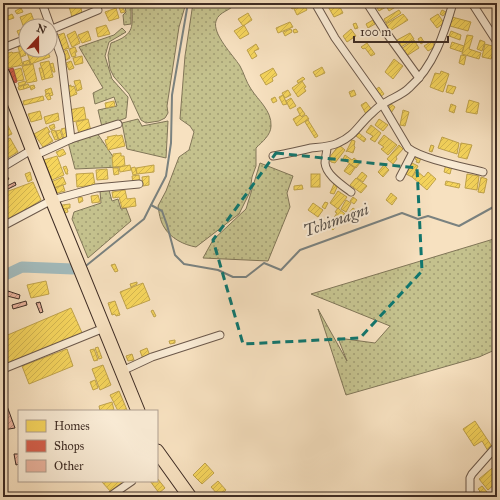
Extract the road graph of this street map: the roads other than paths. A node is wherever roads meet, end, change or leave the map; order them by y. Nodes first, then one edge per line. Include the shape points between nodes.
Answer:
1 (42, 3) edge
2 (315, 3) edge
3 (367, 3) edge
4 (453, 3) edge
5 (472, 3) edge
6 (98, 10) dead end
7 (47, 18) edge
8 (58, 27) edge
9 (18, 42) edge
10 (497, 42) edge
11 (3, 48) edge
12 (58, 48) edge
13 (3, 74) edge
14 (419, 78) junction
15 (382, 104) junction
16 (118, 124) dead end
17 (71, 139) junction
18 (327, 147) junction
19 (34, 152) junction
20 (413, 152) junction
21 (273, 156) dead end
22 (3, 167) edge
23 (483, 172) dead end
24 (400, 177) dead end
25 (139, 184) dead end
26 (351, 192) dead end
27 (52, 200) junction
28 (3, 226) edge
29 (104, 328) junction
30 (220, 335) dead end
31 (3, 368) edge
32 (122, 371) junction
33 (138, 410) edge
34 (494, 449) dead end
35 (158, 455) edge
36 (131, 482) edge
37 (109, 497) edge
38 (190, 497) edge
39 (470, 497) edge

1 - 7 street
2 - 15 street via 335,38
3 - 14 street
4 - 14 street via 442,40
5 - 10 street
6 - 8 street
9 - 11 street
12 - 17 street
13 - 19 highway
14 - 15 street via 404,93
15 - 18 street via 352,136
15 - 20 street via 408,148
16 - 17 street
17 - 19 street
18 - 21 street
18 - 26 street via 327,168 334,178
19 - 22 street
19 - 27 highway
20 - 23 street
20 - 24 street
25 - 27 street via 96,188
27 - 28 street
27 - 29 highway
29 - 31 street
29 - 32 highway
30 - 32 street via 152,357
32 - 33 highway
34 - 39 street via 472,474
35 - 38 highway
36 - 37 street

